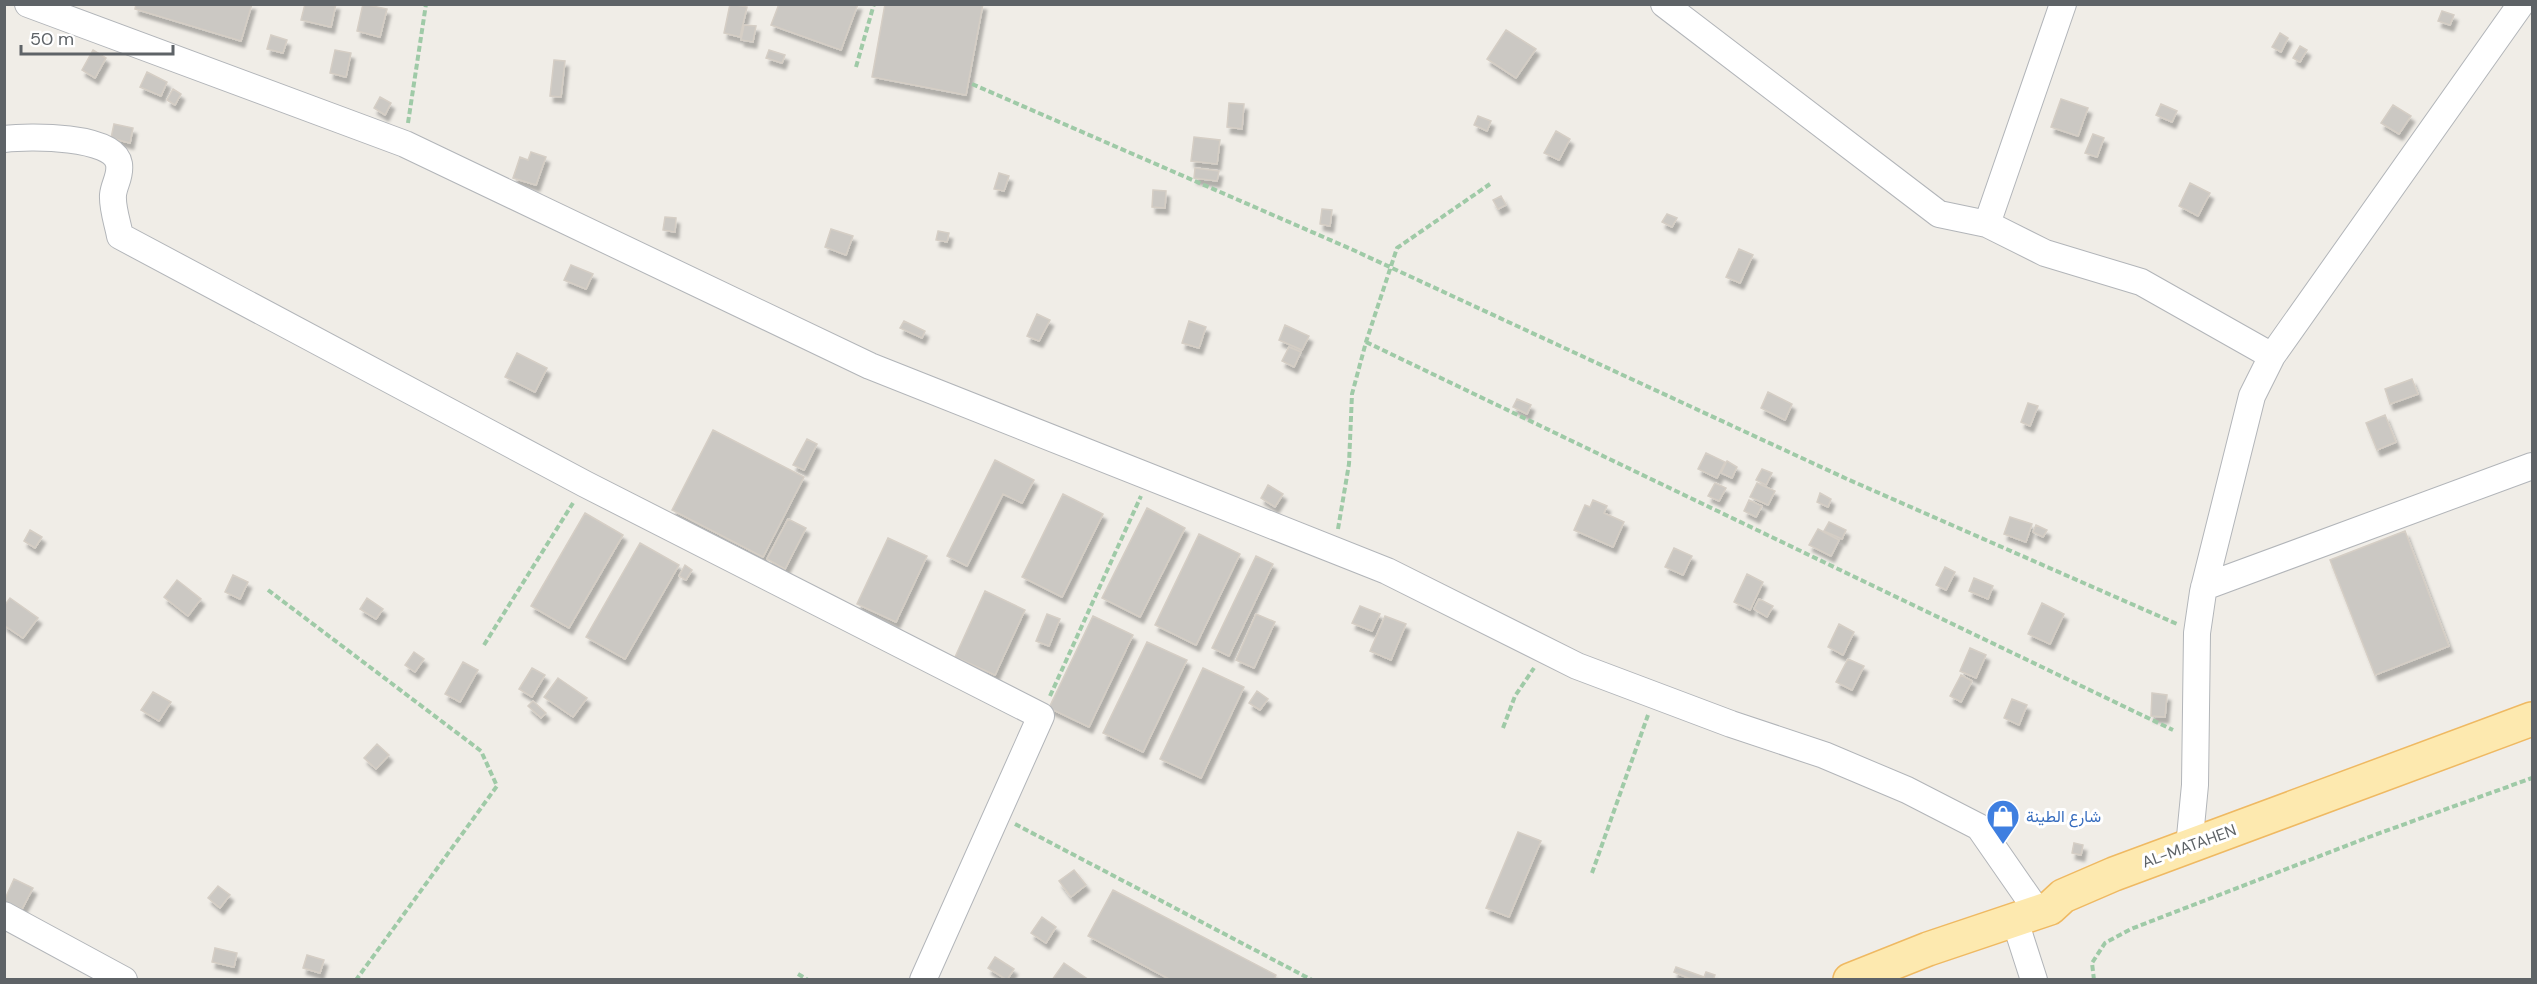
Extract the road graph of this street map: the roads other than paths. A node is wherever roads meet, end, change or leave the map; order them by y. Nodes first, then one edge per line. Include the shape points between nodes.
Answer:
1 (28, 4) edge
2 (1664, 4) edge
3 (2063, 4) edge
4 (2521, 4) edge
5 (4, 139) edge
6 (1987, 224) junction
7 (2272, 356) junction
8 (2532, 466) edge
9 (2204, 587) junction
10 (2532, 718) edge
11 (2189, 846) junction
12 (4, 915) edge
13 (2027, 917) junction
14 (124, 980) edge
15 (923, 980) edge
16 (1850, 980) edge
17 (2034, 980) edge

1 - 13 street via 405,144 870,366 1335,551 1424,589 1577,666 1907,789 1979,827
2 - 6 street via 1939,214
3 - 6 street
4 - 7 street
5 - 15 street via 95,142 111,149 119,162 120,176 113,195 120,236 585,484 1041,716
6 - 7 street via 2045,254 2141,282
7 - 9 street via 2252,396
8 - 9 street
9 - 11 street via 2197,633
10 - 11 main road, AL-MATAHEN
11 - 13 main road, AL-MATAHEN via 2063,896 2050,908
12 - 14 street
13 - 16 main road, AL-MATAHEN via 1928,949
13 - 17 street

